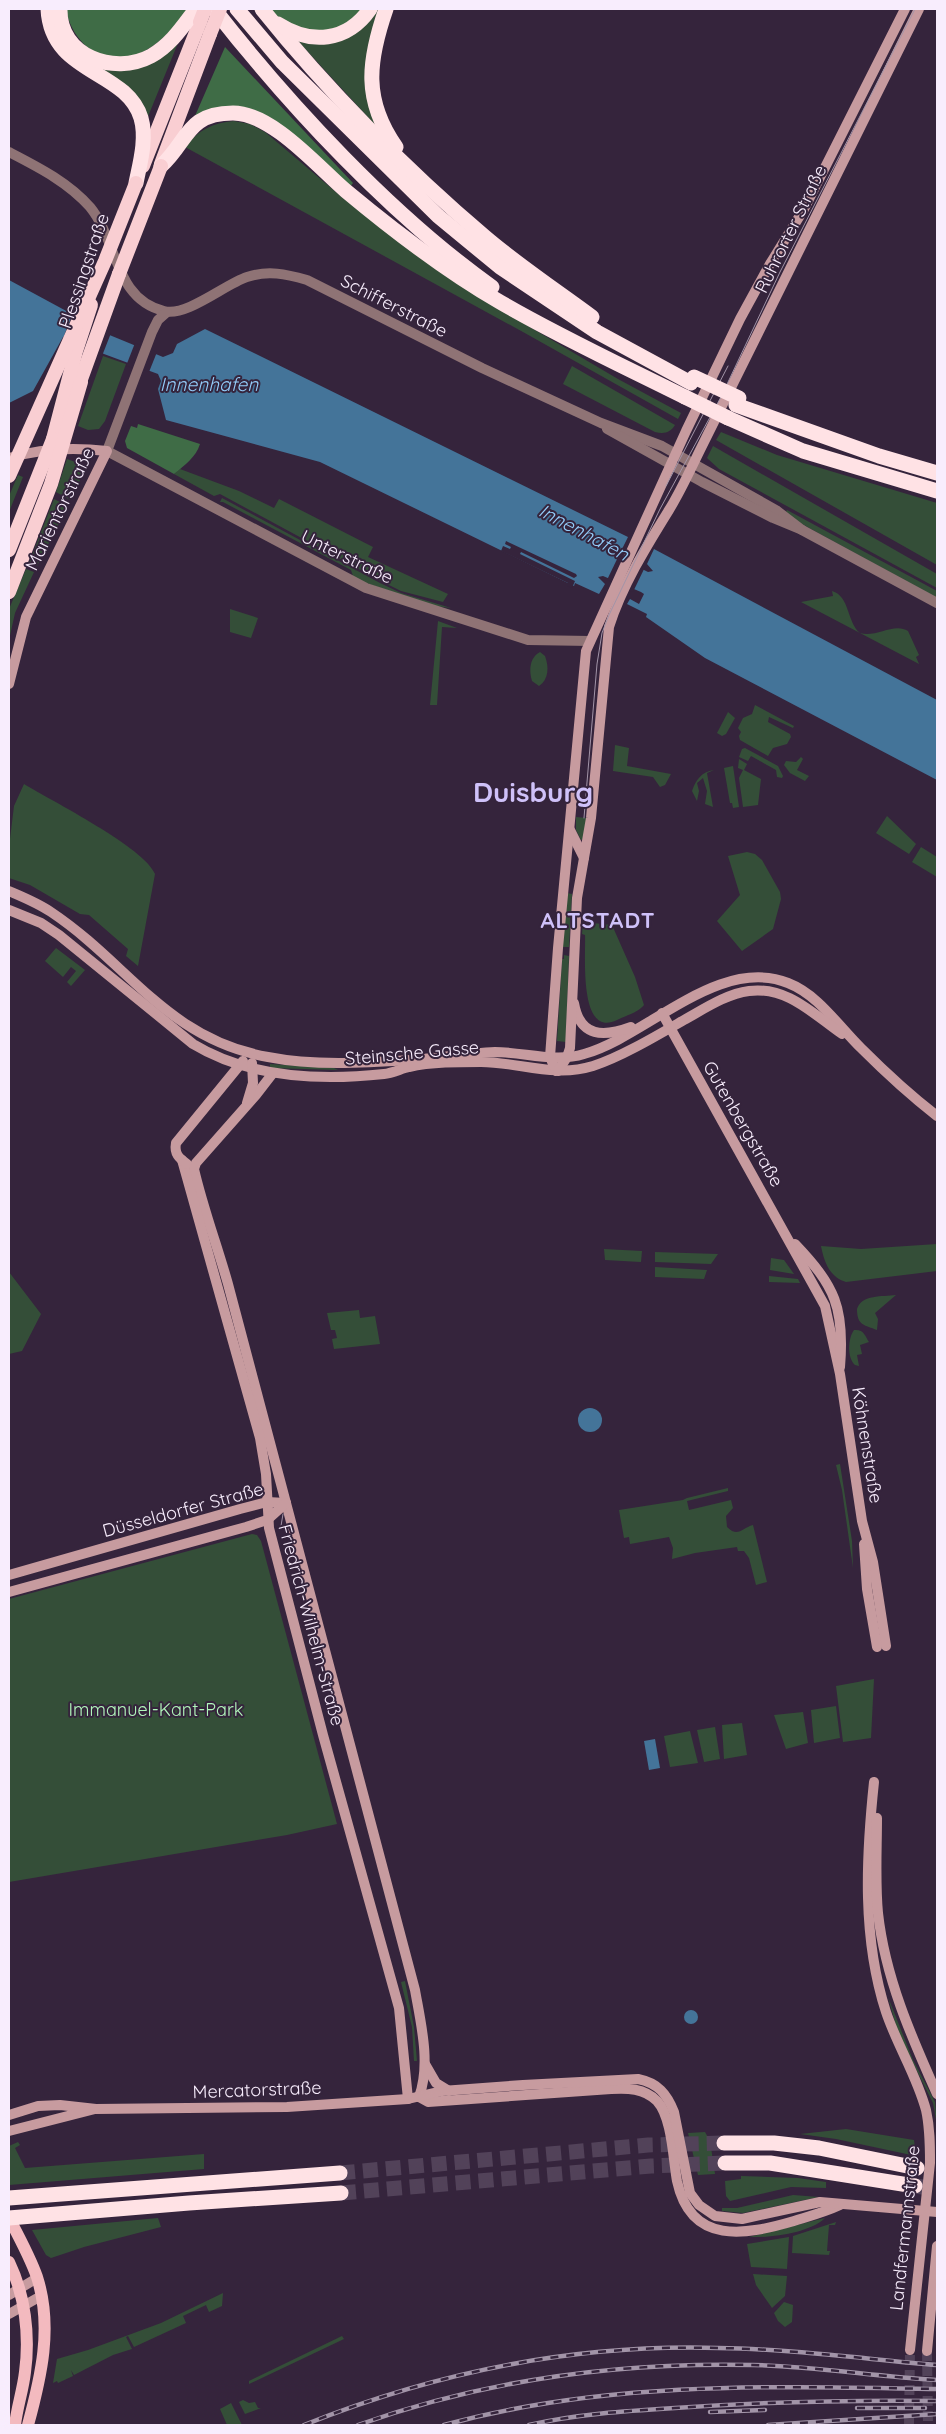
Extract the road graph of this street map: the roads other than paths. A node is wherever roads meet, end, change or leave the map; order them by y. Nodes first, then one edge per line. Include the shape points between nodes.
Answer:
1 (48, 9) edge
2 (60, 9) edge
3 (214, 9) edge
4 (220, 9) edge
5 (237, 9) edge
6 (370, 9) edge
7 (386, 9) edge
8 (905, 9) edge
9 (919, 9) edge
10 (199, 12) edge
11 (266, 14) edge
12 (240, 42) junction
13 (181, 130) junction
14 (9, 152) edge
15 (161, 166) joint
16 (411, 169) junction
17 (136, 183) junction
18 (105, 261) junction
19 (167, 312) junction
20 (557, 332) junction
21 (81, 382) junction
22 (690, 386) junction
23 (734, 407) junction
24 (601, 423) junction
25 (54, 439) junction
26 (107, 451) junction
27 (676, 454) junction
28 (9, 458) edge
29 (693, 463) junction
30 (671, 465) junction
31 (937, 473) edge
32 (688, 474) junction
33 (9, 476) edge
34 (937, 491) edge
35 (802, 530) junction
36 (9, 550) edge
37 (9, 592) edge
38 (937, 603) edge
39 (590, 641) junction
40 (9, 684) edge
41 (570, 829) junction
42 (584, 858) junction
43 (9, 891) edge
44 (9, 910) edge
45 (572, 995) junction
46 (662, 1013) junction
47 (642, 1024) junction
48 (670, 1028) junction
49 (859, 1046) junction
50 (251, 1053) junction
51 (550, 1057) junction
52 (567, 1057) junction
53 (239, 1065) junction
54 (252, 1068) junction
55 (557, 1071) junction
56 (273, 1072) junction
57 (247, 1104) junction
58 (937, 1116) edge
59 (182, 1160) junction
60 (195, 1166) junction
61 (788, 1236) junction
62 (834, 1292) joint
63 (823, 1300) joint
64 (840, 1374) junction
65 (267, 1502) junction
66 (286, 1503) junction
67 (267, 1520) junction
68 (9, 1575) edge
69 (9, 1592) edge
70 (881, 1646) dead end
71 (424, 2061) junction
72 (449, 2091) junction
73 (937, 2094) edge
74 (419, 2098) junction
75 (408, 2099) junction
76 (96, 2109) junction
77 (9, 2115) edge
78 (9, 2131) edge
79 (724, 2143) tunnel mouth
80 (725, 2163) tunnel mouth
81 (917, 2168) tunnel mouth
82 (340, 2173) tunnel mouth
83 (915, 2186) tunnel mouth
84 (341, 2193) tunnel mouth
85 (686, 2195) junction
86 (9, 2198) edge
87 (840, 2205) junction
88 (924, 2210) junction
89 (937, 2212) edge
90 (9, 2218) edge
91 (937, 2246) edge
92 (9, 2262) edge
93 (37, 2278) junction
94 (14, 2292) edge
95 (41, 2296) junction
96 (23, 2306) junction
97 (9, 2314) edge
98 (910, 2350) tunnel mouth
99 (927, 2351) tunnel mouth
100 (15, 2425) edge
101 (28, 2425) edge

1 - 17 highway via 49,19 64,51 122,93 138,113 143,135
2 - 10 highway via 62,24 78,50 112,65 126,65 151,56
3 - 12 highway
4 - 13 highway, bridge
5 - 22 highway via 289,69 438,216 500,267 597,332
6 - 11 highway via 350,29 319,38 304,37 287,30
7 - 16 highway via 371,62 371,86 376,110
8 - 27 main road, Ruhrorter Straße via 804,209 744,311
9 - 29 main road, Ruhrorter Straße
10 - 12 highway
10 - 17 highway, Plessingstraße
11 - 16 highway via 386,146
12 - 20 highway via 316,127 426,234 487,283
13 - 15 highway via 171,157
13 - 20 highway via 215,115 234,113 261,121 427,253 500,302
14 - 19 street via 43,170 91,208 129,289 141,301
15 - 21 highway, Plessingstraße, bridge via 98,327
16 - 22 highway via 488,239 595,320
17 - 18 highway, Plessingstraße, bridge
18 - 25 highway, Plessingstraße, bridge via 76,351
18 - 33 highway, bridge
19 - 24 street, Schifferstraße via 180,310 246,277 262,273 287,274 306,280
19 - 26 street, Marientorstraße via 158,320 152,333
20 - 22 highway
21 - 25 highway, bridge
21 - 37 highway, bridge via 48,493
22 - 23 highway, bridge
22 - 23 highway, bridge
23 - 31 highway
23 - 34 highway via 803,451
24 - 27 street, Schifferstraße via 642,437
24 - 30 street, Schifferstraße
25 - 36 highway, Plessingstraße, bridge
26 - 28 main road via 42,449
26 - 39 street, Unterstraße via 366,588 528,640
26 - 40 main road, Marientorstraße via 26,617
27 - 29 street, Schifferstraße
27 - 30 main road, Ruhrorter Straße
29 - 32 main road, Ruhrorter Straße
29 - 35 street, Schifferstraße via 776,510
30 - 32 street, Schifferstraße
30 - 39 main road, Ruhrorter Straße
32 - 35 street, Schifferstraße
32 - 42 main road, Ruhrorter Straße via 647,546 609,627 591,818
35 - 38 street, Schifferstraße
39 - 41 main road, Ruhrorter Straße via 584,663
41 - 42 main road
41 - 51 main road, Ruhrorter Straße
42 - 45 main road, Ruhrorter Straße via 577,898
43 - 50 main road, Steinsche Gasse via 33,901 64,921 178,1021 202,1035
44 - 53 main road, Steinsche Gasse via 41,923 59,935 193,1044 215,1057
45 - 47 main road via 577,1015 594,1032 611,1034
45 - 52 main road, Ruhrorter Straße
46 - 47 main road
46 - 48 main road, Gutenbergstraße
46 - 49 main road via 736,980 772,978 792,984 823,1008
47 - 52 main road, Steinsche Gasse via 601,1048
48 - 49 main road, Steinsche Gasse via 708,1006 749,991 769,991 809,1009
48 - 55 main road, Steinsche Gasse via 604,1062
48 - 61 main road, Gutenbergstraße
49 - 58 main road
50 - 51 main road, Steinsche Gasse via 270,1058 344,1062 495,1052
50 - 53 main road
50 - 54 main road
51 - 52 main road, Steinsche Gasse
51 - 55 main road
52 - 55 main road
53 - 54 main road, Steinsche Gasse
53 - 59 main road, Friedrich-Wilhelm-Straße via 176,1143 174,1150
54 - 56 main road, Steinsche Gasse
54 - 57 main road via 253,1083
55 - 56 main road, Steinsche Gasse via 483,1062 410,1067 385,1074
56 - 57 main road
57 - 60 main road
59 - 60 main road
59 - 65 main road, Friedrich-Wilhelm-Straße via 260,1438
60 - 66 main road, Friedrich-Wilhelm-Straße via 204,1211 228,1284
61 - 62 main road, Gutenbergstraße via 821,1272
61 - 63 main road, Gutenbergstraße
62 - 64 main road, Köhnenstraße via 840,1318
63 - 64 main road, Köhnenstraße
64 - 70 main road, Köhnenstraße
65 - 66 main road, Düsseldorfer Straße
65 - 67 main road, Friedrich-Wilhelm-Straße
65 - 68 main road, Düsseldorfer Straße
66 - 67 main road, Düsseldorfer Straße
66 - 71 main road, Friedrich-Wilhelm-Straße via 416,1990
67 - 69 main road, Düsseldorfer Straße
67 - 75 main road, Friedrich-Wilhelm-Straße via 392,1981 402,2026
71 - 72 main road, Friedrich-Wilhelm-Straße via 432,2078
71 - 74 main road, Friedrich-Wilhelm-Straße
72 - 74 main road, Mercatorstraße via 427,2093
72 - 85 main road, Mercatorstraße via 625,2078 649,2082 664,2093 674,2112
73 - 88 main road, Landfermannstraße via 898,2002 882,1939 878,1912 874,1782 869,1926 886,2012 928,2120 930,2163
74 - 75 main road, Mercatorstraße
74 - 85 main road, Mercatorstraße via 428,2102 611,2089 645,2092 657,2101 664,2113
75 - 76 main road, Mercatorstraße via 270,2107
76 - 77 main road, Mercatorstraße via 73,2105 48,2106
76 - 78 main road, Mercatorstraße
79 - 81 highway via 774,2143 819,2148
80 - 83 highway via 770,2163
82 - 86 highway
84 - 90 highway
85 - 87 main road via 715,2216 734,2219 820,2202
85 - 87 main road via 692,2212 711,2228 736,2233 766,2229
87 - 88 main road
88 - 89 main road
88 - 98 main road, Landfermannstraße
90 - 93 main road
91 - 99 main road, Landfermannstraße
92 - 94 main road
93 - 94 main road
93 - 95 main road
94 - 96 main road
95 - 96 main road
95 - 101 main road via 45,2336 43,2366
96 - 97 main road
96 - 100 main road via 27,2360

